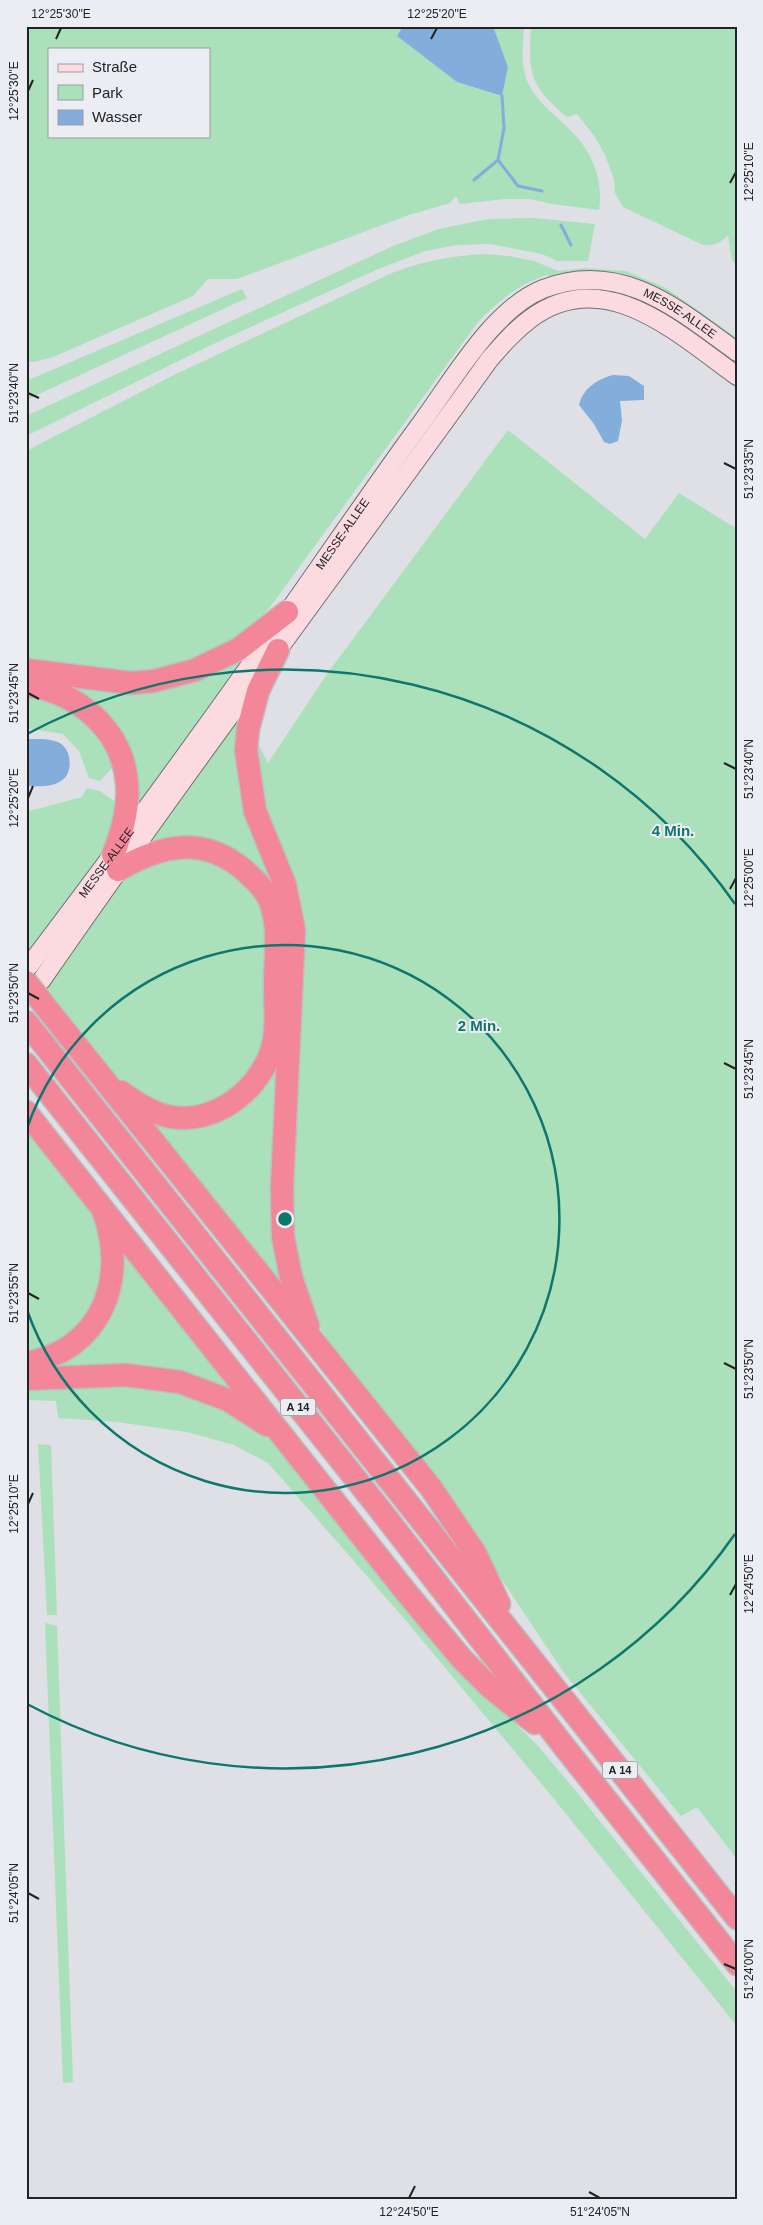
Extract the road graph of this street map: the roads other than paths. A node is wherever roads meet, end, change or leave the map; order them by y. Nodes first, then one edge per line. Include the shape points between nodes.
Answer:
1 (737, 352) edge
2 (737, 376) edge
3 (287, 612) junction
4 (278, 650) junction
5 (26, 670) edge
6 (26, 685) edge
7 (115, 862) junction
8 (32, 976) edge
9 (26, 1022) edge
10 (27, 1065) edge
11 (98, 1072) junction
12 (26, 1112) edge
13 (102, 1207) junction
14 (314, 1341) junction
15 (26, 1363) edge
16 (26, 1379) edge
17 (281, 1434) junction
18 (516, 1639) junction
19 (566, 1750) junction
20 (737, 1918) edge
21 (737, 1964) edge

1 - 3 main road, MESSE-ALLEE via 669,303 606,280 571,281 542,290 521,302 498,321 476,348
2 - 4 main road, MESSE-ALLEE via 663,323 620,302 602,299 568,301 541,312 512,334 489,360
3 - 5 highway via 239,649 196,670 154,681 131,683
3 - 7 main road, MESSE-ALLEE
4 - 7 main road, MESSE-ALLEE
4 - 14 highway via 258,691 246,750 256,811 286,885 294,930 282,1186 283,1237 291,1277
6 - 7 highway via 43,687 74,700 100,722 120,754 127,784 126,809
7 - 8 main road, MESSE-ALLEE
7 - 11 highway via 162,850 195,847 228,857 258,881 270,901 275,922 274,1039 268,1061 251,1087 230,1105 200,1116 181,1118 156,1113 131,1100
8 - 11 highway, bridge via 61,1026
9 - 18 highway, A 14
10 - 19 highway, A 14
11 - 14 highway
12 - 13 highway
13 - 15 highway via 107,1222 112,1275 102,1310 88,1330 69,1347 55,1355
13 - 17 highway
14 - 18 highway via 436,1496 475,1553
16 - 17 highway via 126,1376 180,1382 228,1400
17 - 19 highway via 461,1658 490,1687
18 - 20 highway, A 14
19 - 21 highway, A 14

